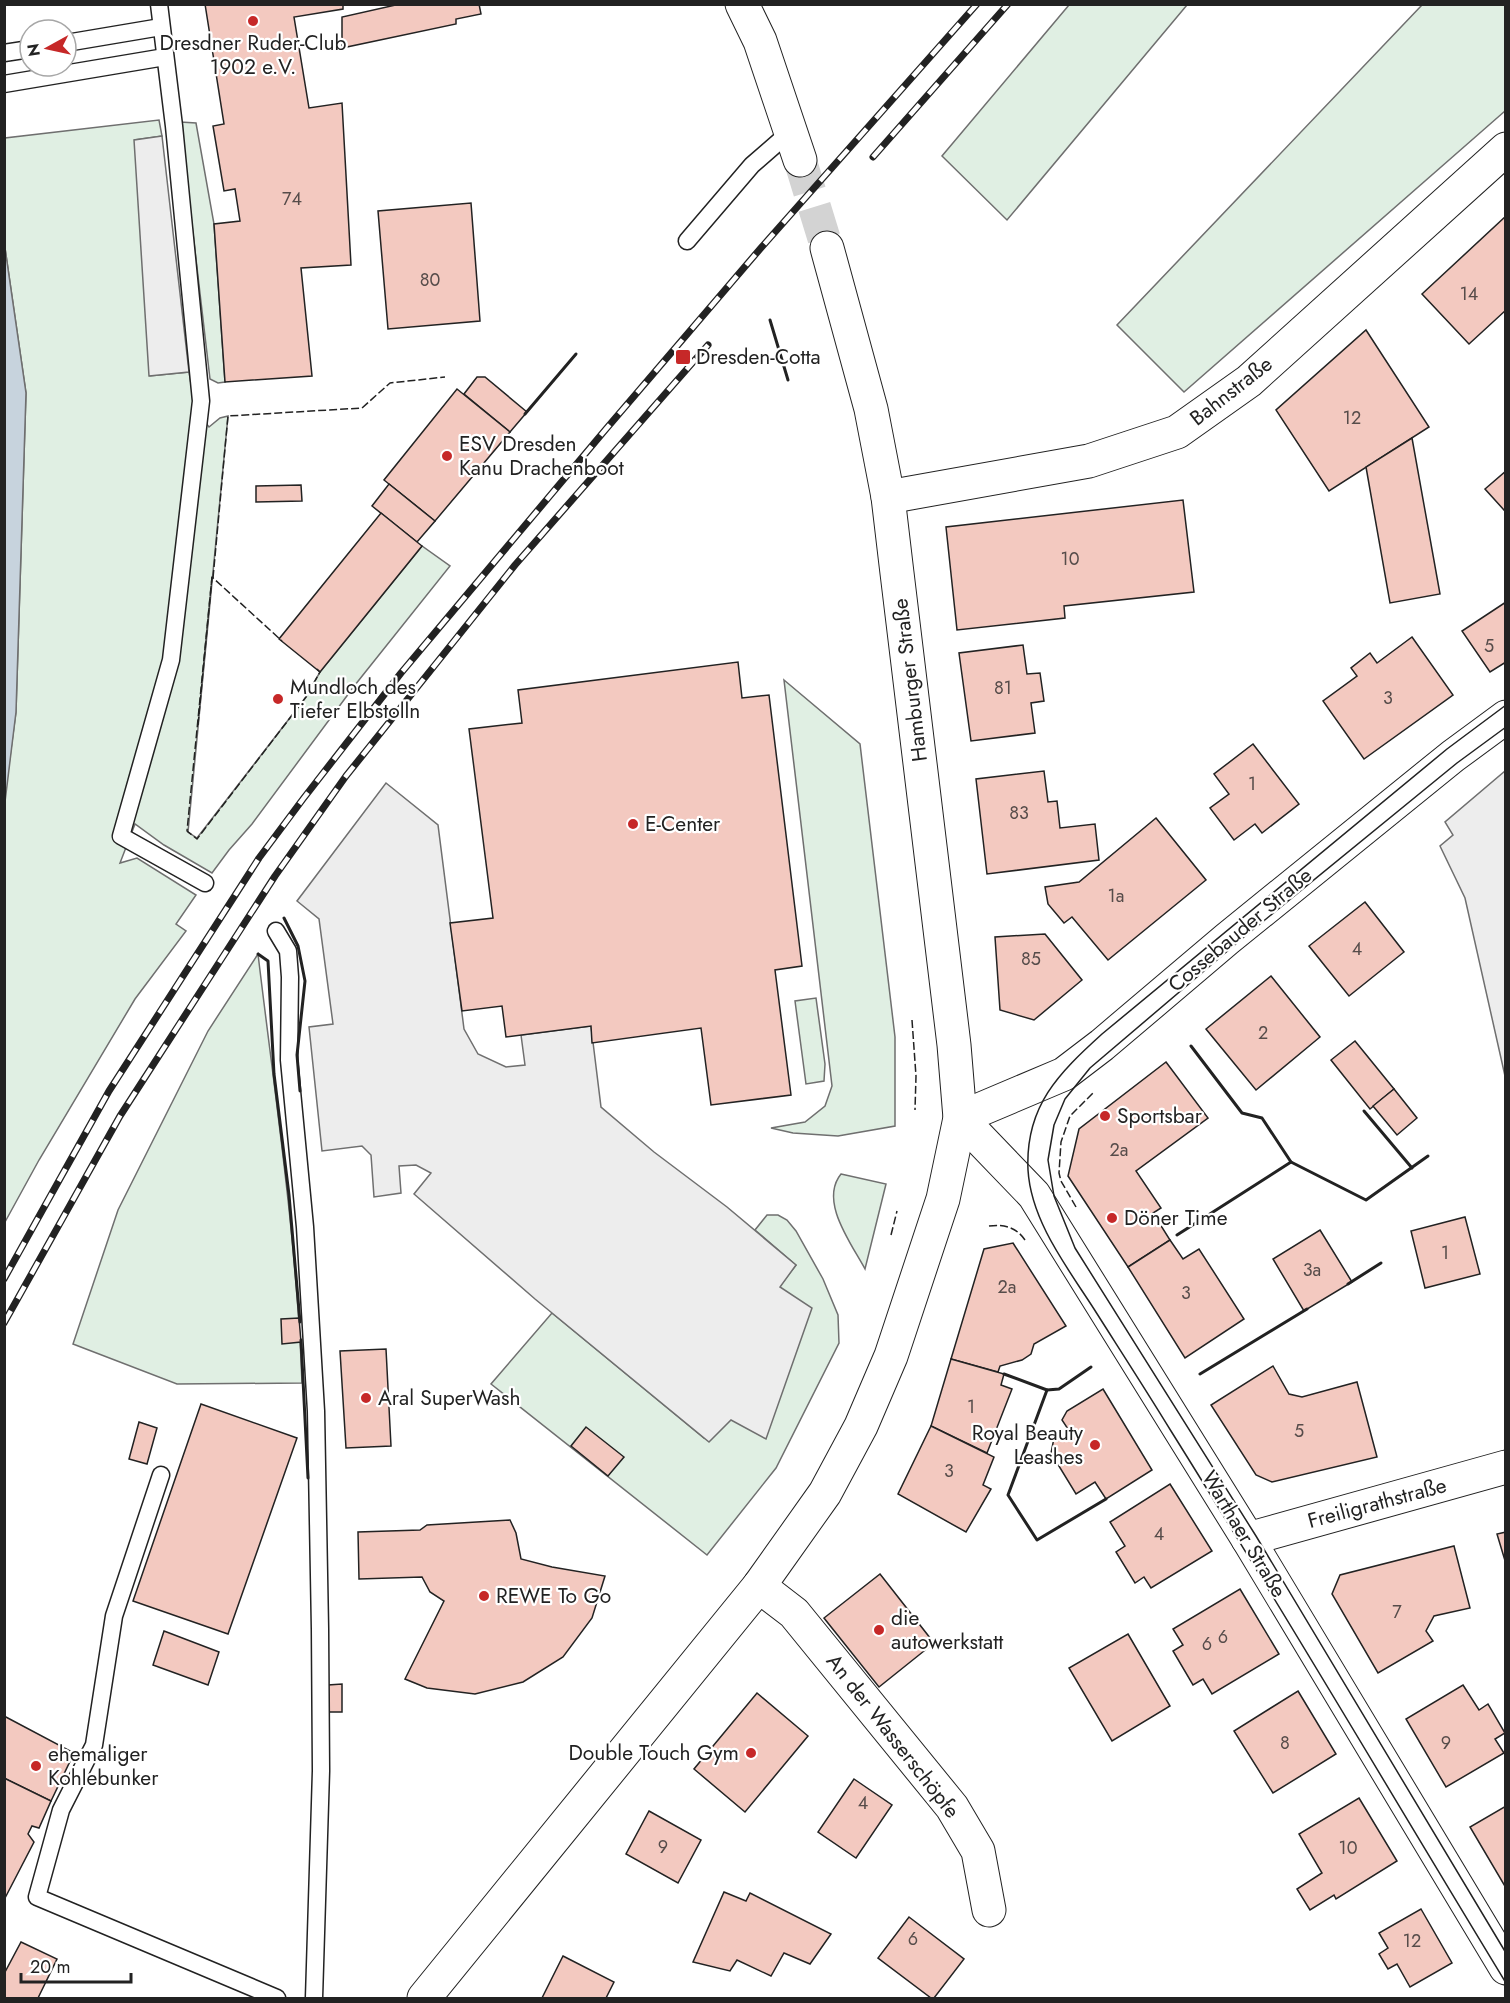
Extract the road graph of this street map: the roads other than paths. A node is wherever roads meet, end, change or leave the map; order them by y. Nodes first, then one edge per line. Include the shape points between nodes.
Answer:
1 (159, 4) edge
2 (742, 4) edge
3 (161, 27) junction
4 (78, 41) edge
5 (165, 57) junction
6 (4, 84) edge
7 (796, 145) joint
8 (1506, 148) edge
9 (687, 241) dead end
10 (827, 248) tunnel mouth
11 (888, 497) junction
12 (1506, 717) edge
13 (205, 883) dead end
14 (276, 931) dead end
15 (960, 1118) junction
16 (1506, 1467) edge
17 (162, 1475) dead end
18 (1248, 1539) junction
19 (759, 1586) junction
20 (989, 1910) dead end
21 (1506, 1968) edge
22 (277, 1998) edge
23 (314, 1998) edge
24 (424, 1998) edge

1 - 3 lane
2 - 7 main road via 760,41
3 - 4 lane
3 - 5 lane
5 - 6 lane
5 - 13 lane via 201,401 171,660 121,836
7 - 9 lane via 752,165
8 - 11 main road, Bahnstraße via 1249,381 1177,432 1089,461
10 - 11 main road, Hamburger Straße via 871,409
11 - 15 main road, Hamburger Straße
12 - 15 main road, Cossebauder Straße via 1064,1074
14 - 23 lane via 288,951 289,1060 305,1227 316,1411 321,1771
15 - 18 main road, Warthaer Straße via 1034,1195
15 - 19 main road, Hamburger Straße via 944,1199 891,1356 861,1426 825,1493
16 - 18 main road, Freiligrathstraße
17 - 22 lane via 114,1616 94,1745 62,1810 37,1897
18 - 21 main road, Warthaer Straße
19 - 20 main road, An der Wasserschöpfe via 794,1613 952,1807 978,1851
19 - 24 main road, Hamburger Straße

